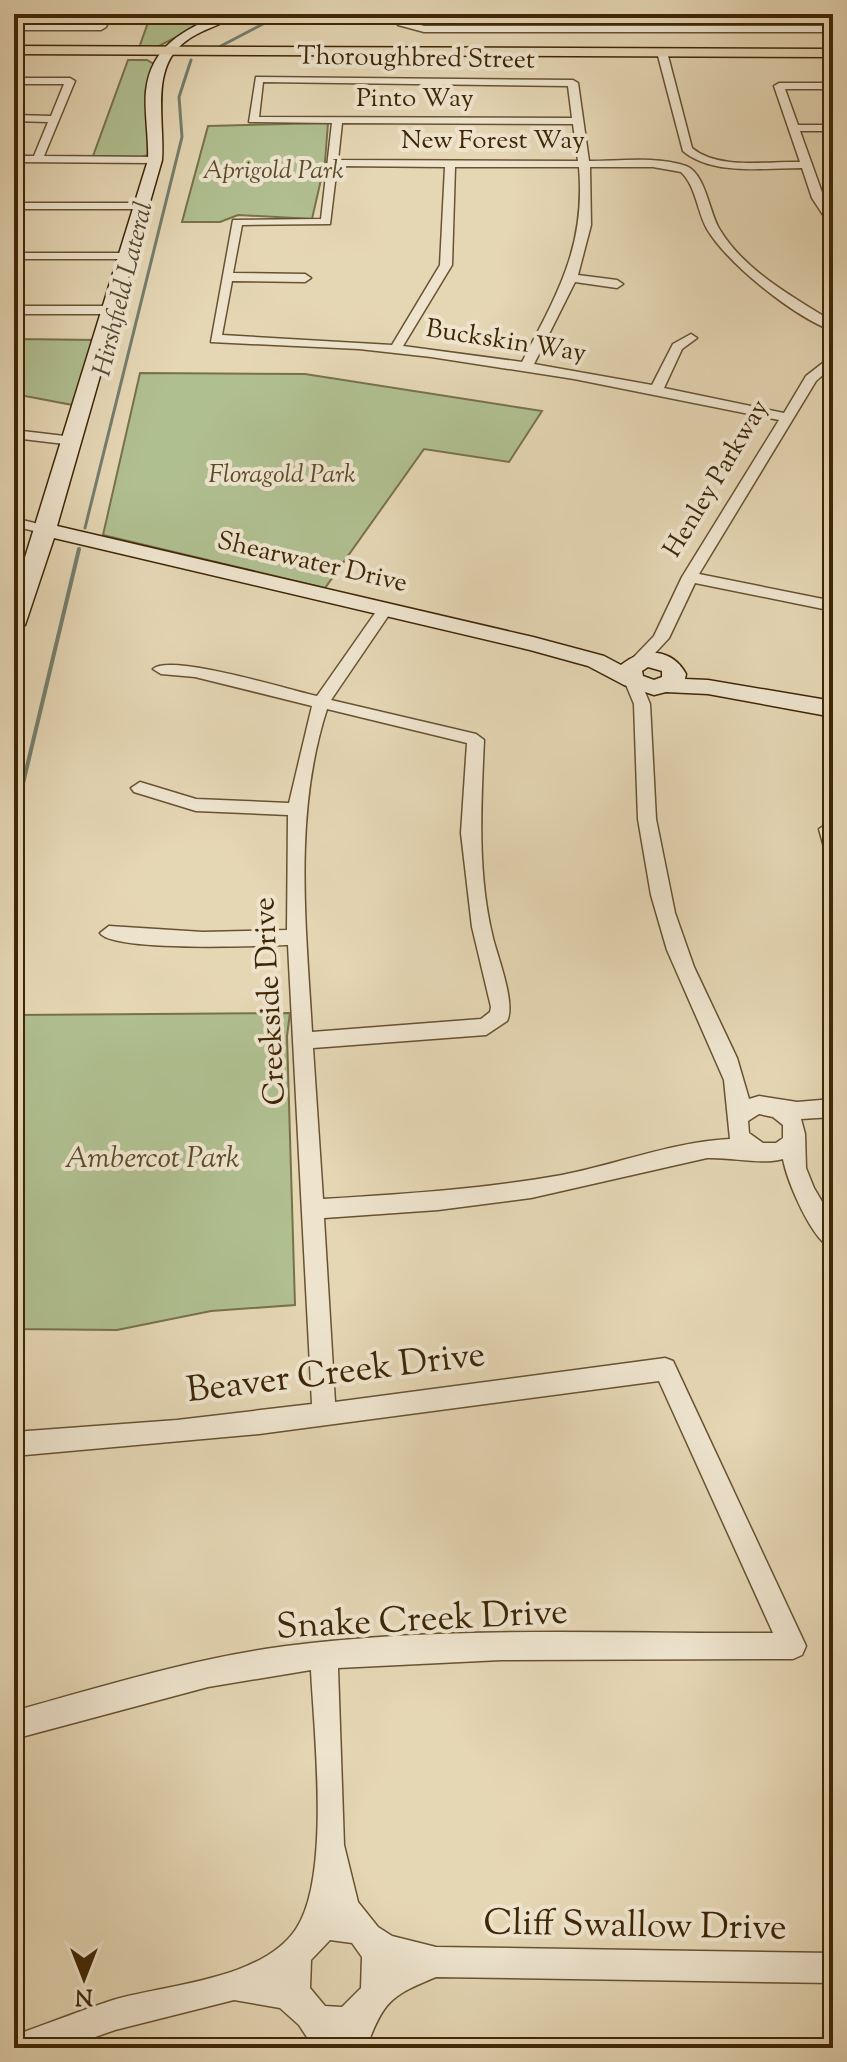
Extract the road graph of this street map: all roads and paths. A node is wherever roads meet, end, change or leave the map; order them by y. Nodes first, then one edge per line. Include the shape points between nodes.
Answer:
1 (106, 14) edge
2 (230, 14) edge
3 (401, 14) edge
4 (573, 14) edge
5 (754, 14) edge
6 (14, 27) edge
7 (575, 28) junction
8 (833, 29) edge
9 (760, 30) junction
10 (14, 53) edge
11 (165, 53) junction
12 (663, 55) junction
13 (833, 56) edge
14 (14, 81) edge
15 (833, 86) edge
16 (14, 118) edge
17 (54, 119) junction
18 (253, 120) joint
19 (337, 120) junction
20 (576, 121) junction
21 (794, 128) junction
22 (833, 128) edge
23 (687, 149) junction
24 (14, 159) edge
25 (38, 159) junction
26 (155, 160) junction
27 (332, 163) junction
28 (450, 164) junction
29 (582, 164) junction
30 (681, 165) junction
31 (806, 165) junction
32 (700, 167) junction
33 (14, 206) edge
34 (141, 206) junction
35 (833, 222) edge
36 (14, 256) edge
37 (127, 256) junction
38 (229, 277) junction
39 (305, 278) dead end
40 (570, 278) junction
41 (617, 284) dead end
42 (14, 310) edge
43 (111, 310) junction
44 (832, 326) edge
45 (691, 338) dead end
46 (395, 350) junction
47 (833, 359) edge
48 (525, 369) junction
49 (657, 389) junction
50 (786, 417) junction
51 (14, 434) edge
52 (73, 441) junction
53 (14, 522) edge
54 (46, 530) junction
55 (690, 577) junction
56 (833, 606) edge
57 (385, 609) junction
58 (14, 625) edge
59 (661, 638) junction
60 (161, 669) dead end
61 (635, 670) junction
62 (668, 676) junction
63 (322, 701) junction
64 (833, 709) edge
65 (645, 710) junction
66 (140, 788) dead end
67 (297, 809) junction
68 (109, 933) dead end
69 (297, 937) junction
70 (303, 1041) junction
71 (732, 1070) junction
72 (773, 1107) junction
73 (833, 1108) edge
74 (737, 1120) junction
75 (794, 1138) junction
76 (693, 1151) junction
77 (758, 1151) junction
78 (803, 1189) junction
79 (313, 1209) junction
80 (833, 1239) edge
81 (324, 1413) junction
82 (14, 1444) edge
83 (793, 1646) joint
84 (324, 1655) junction
85 (14, 1725) edge
86 (330, 1847) junction
87 (365, 1934) junction
88 (306, 1940) junction
89 (436, 1962) junction
90 (833, 1968) edge
91 (234, 1985) junction
92 (370, 2002) junction
93 (305, 2009) junction
94 (21, 2048) edge
95 (329, 2048) edge
96 (351, 2048) edge

1 - 6 street via 101,27
2 - 11 street via 182,37
3 - 7 street via 401,23 424,29
4 - 7 street
5 - 9 street
7 - 9 street
8 - 9 street
10 - 11 main road
11 - 12 main road
11 - 26 street via 153,91
12 - 13 main road
12 - 23 street
14 - 17 street via 70,81
15 - 21 street via 779,86
16 - 17 street
17 - 25 street
18 - 19 street, Pinto Way
18 - 20 street, Thoroughbred Street via 259,79 573,83
19 - 20 street, Pinto Way
19 - 27 street
20 - 29 street
21 - 22 street
21 - 31 street
23 - 30 street
23 - 32 street
24 - 25 street
25 - 26 street
26 - 34 street
27 - 28 street, New Forest Way
27 - 38 street via 326,222 237,222
28 - 29 street, New Forest Way
28 - 46 street via 446,265
29 - 30 street, New Forest Way
29 - 40 street via 587,209
30 - 32 street
30 - 32 street, New Forest Way
31 - 32 street
31 - 35 street
32 - 44 street via 708,220 736,258 774,290
33 - 34 street
34 - 37 street
36 - 37 street
37 - 43 street
38 - 39 street
38 - 46 street, Buckskin Way via 215,339 302,340
40 - 41 street
40 - 48 street
42 - 43 street
43 - 52 street
45 - 49 street via 677,347
46 - 48 street, Buckskin Way
47 - 50 street, Henley Parkway via 815,374
48 - 49 street, Buckskin Way
49 - 50 street, Buckskin Way
50 - 55 street, Henley Parkway
51 - 52 street
52 - 54 street
53 - 54 street, Shearwater Drive
54 - 57 street, Shearwater Drive
54 - 58 street
55 - 56 street
55 - 59 street, Henley Parkway
57 - 61 street, Shearwater Drive via 623,672
57 - 63 street, Creekside Drive
59 - 61 street, Henley Parkway
59 - 62 street
60 - 63 street
61 - 62 street, Shearwater Drive via 647,687
61 - 65 street
62 - 64 street
62 - 65 street
63 - 67 street, Creekside Drive
63 - 70 street via 476,740 470,833 481,927 501,1007 498,1020 486,1027
65 - 71 street via 645,804 660,895 691,984
66 - 67 street via 196,805
67 - 69 street, Creekside Drive
68 - 69 street via 230,942
69 - 70 street, Creekside Drive
70 - 79 street, Creekside Drive
71 - 72 street via 754,1097
71 - 74 street via 740,1100
72 - 73 street
72 - 74 street via 751,1106
72 - 75 street via 791,1120
73 - 75 street
74 - 76 street
74 - 77 street via 740,1138
75 - 77 street via 781,1152
75 - 78 street via 794,1164
76 - 77 street
76 - 79 street via 564,1184 456,1200
77 - 78 street
78 - 80 street
79 - 81 street, Creekside Drive
81 - 82 street, Beaver Creek Drive
81 - 83 street, Beaver Creek Drive via 665,1369
83 - 84 street, Snake Creek Drive
84 - 85 street, Snake Creek Drive via 191,1677
84 - 86 street
86 - 87 street via 345,1905
86 - 88 street via 322,1910
87 - 88 street via 332,1923
87 - 89 street, Cliff Swallow Drive via 386,1949
87 - 92 street via 379,1972
88 - 91 street via 283,1963
88 - 93 street via 293,1978
89 - 90 street, Cliff Swallow Drive
89 - 92 street, Cliff Swallow Drive via 389,1981
91 - 93 street via 286,1994
91 - 94 street via 116,2015
92 - 93 street via 356,2017 335,2024
92 - 96 street
93 - 95 street

